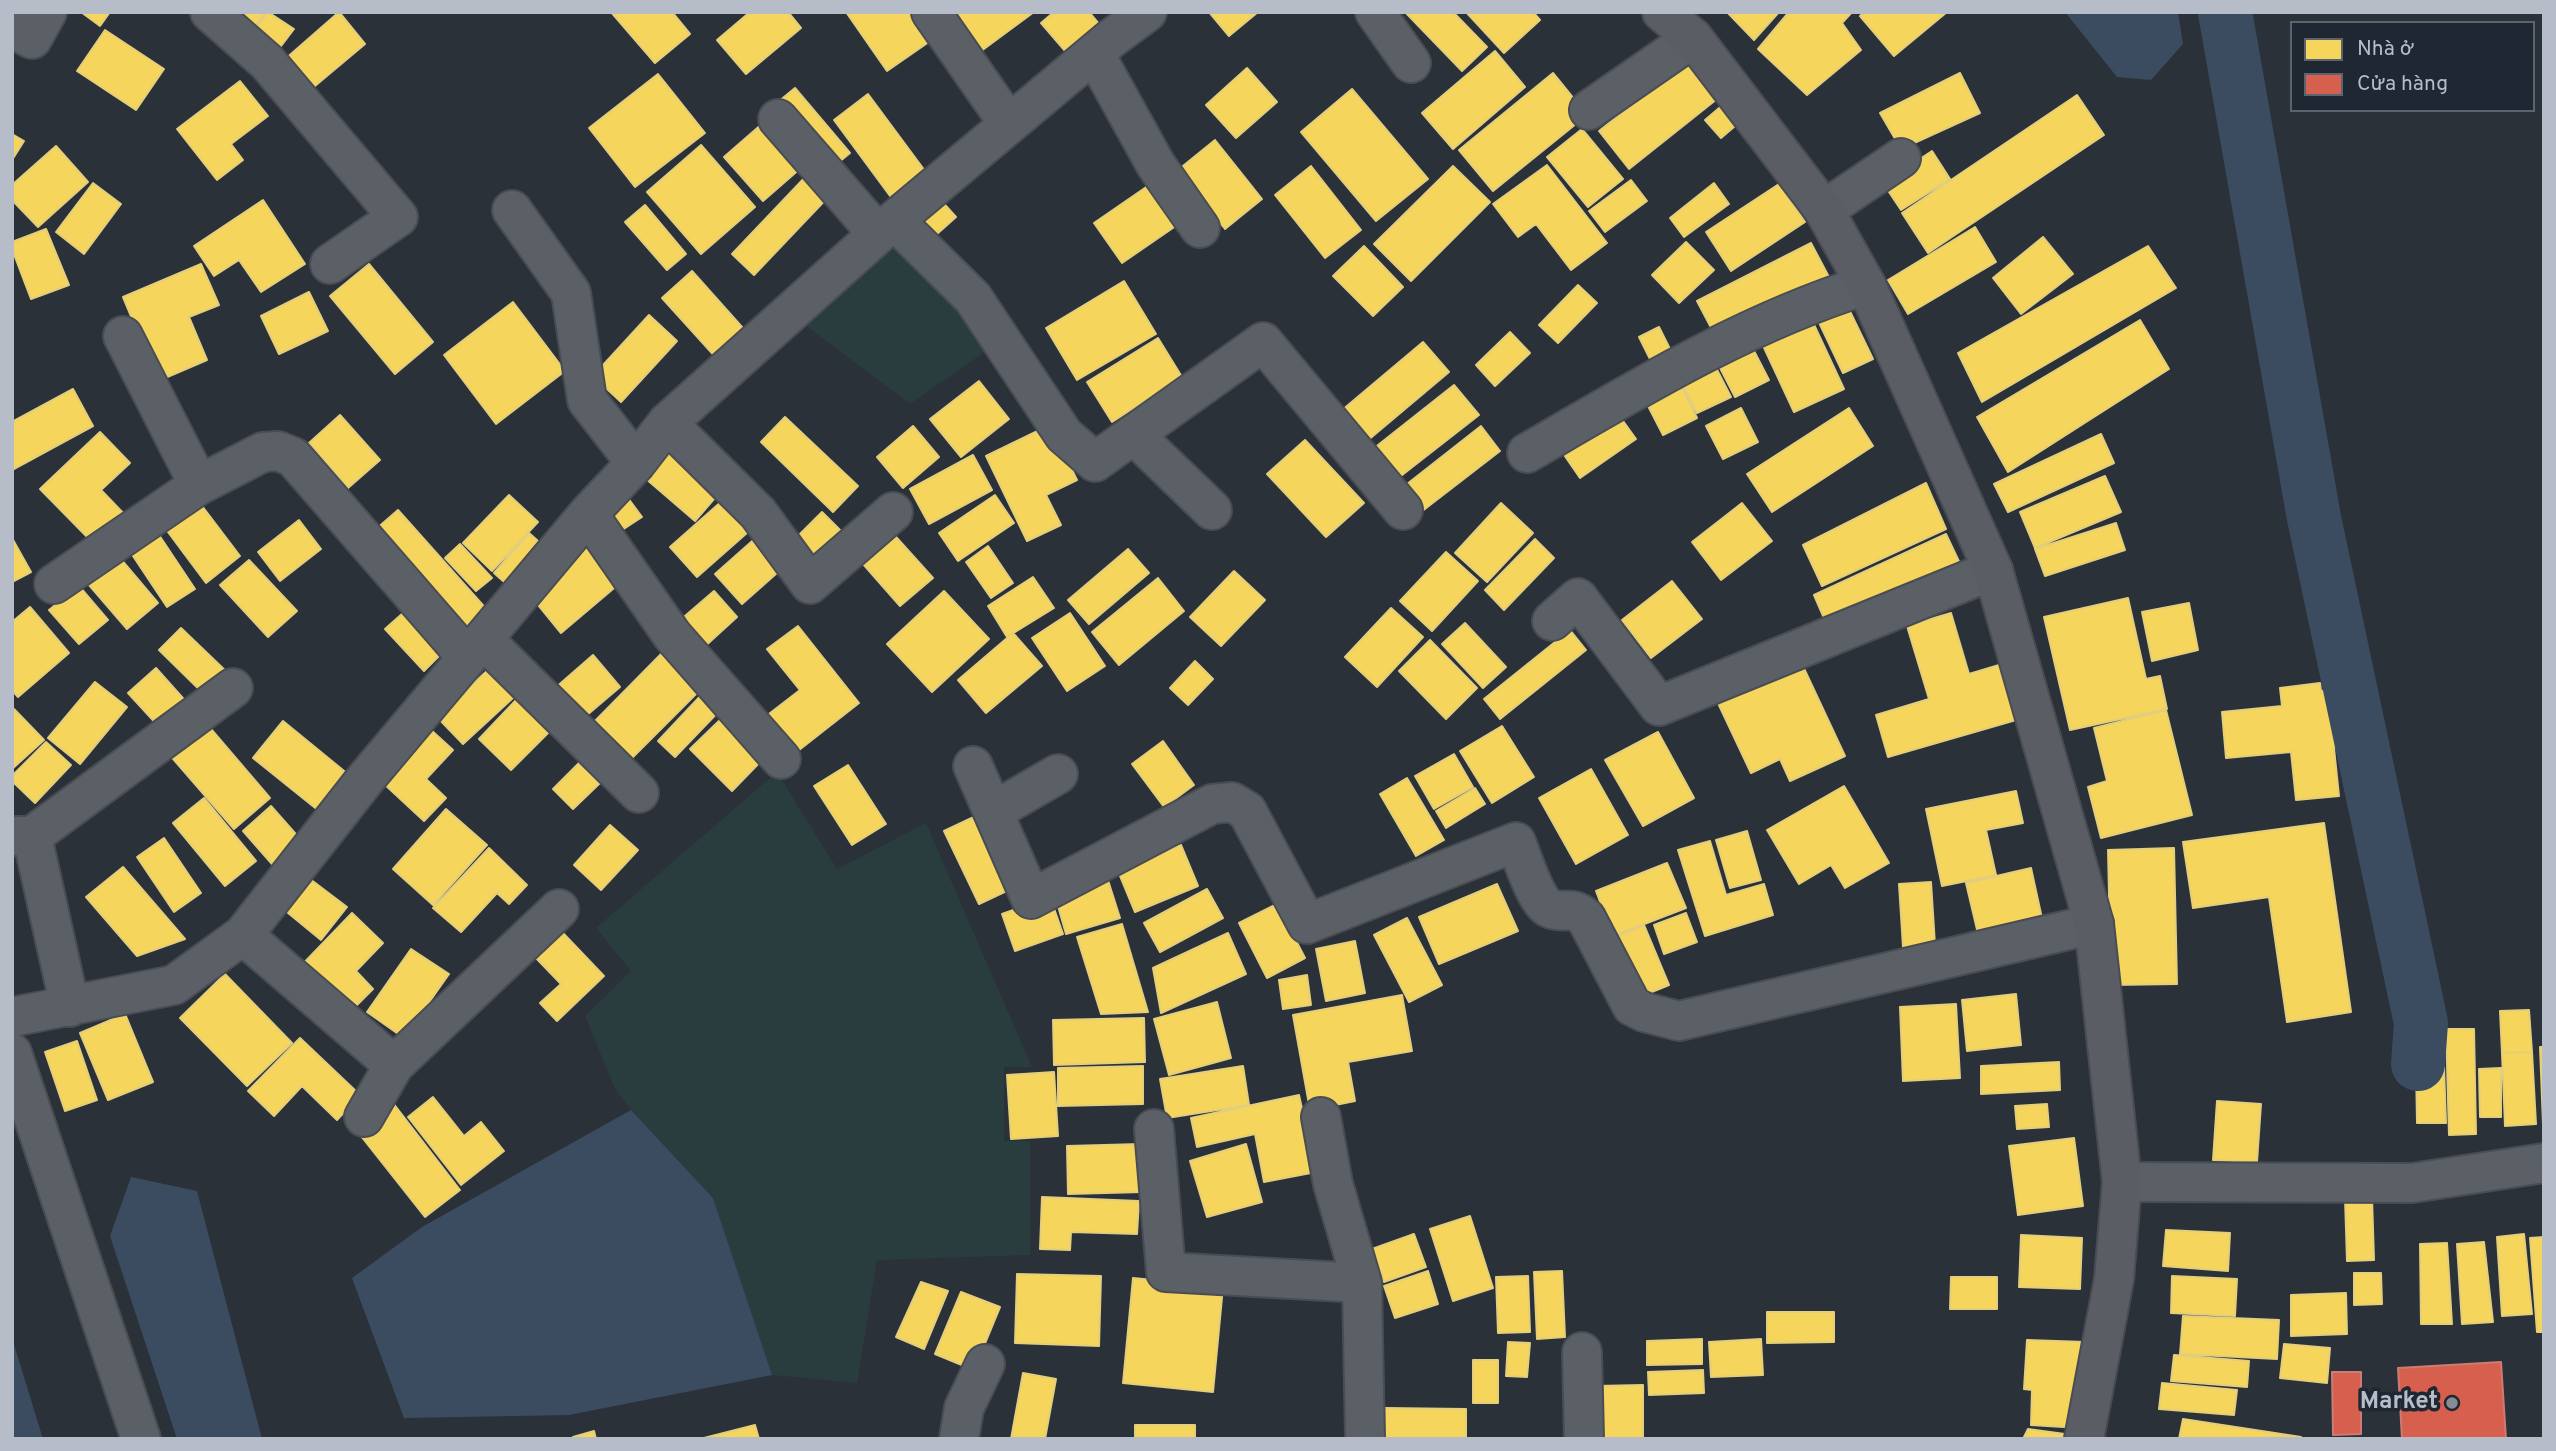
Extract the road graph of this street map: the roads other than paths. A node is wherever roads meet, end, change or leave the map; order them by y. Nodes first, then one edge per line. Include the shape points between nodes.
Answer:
1 (47, 12) edge
2 (210, 12) edge
3 (931, 12) edge
4 (1147, 12) edge
5 (1375, 12) edge
6 (1662, 12) edge
7 (12, 28) edge
8 (1100, 34) edge
9 (1693, 38) junction
10 (1410, 63) dead end
11 (1589, 110) dead end
12 (778, 119) dead end
13 (1009, 124) junction
14 (1901, 158) dead end
15 (512, 209) dead end
16 (1824, 210) junction
17 (887, 228) junction
18 (1200, 228) dead end
19 (330, 264) dead end
20 (1866, 285) junction
21 (123, 337) dead end
22 (667, 423) junction
23 (1134, 435) junction
24 (1527, 453) dead end
25 (636, 463) junction
26 (199, 485) junction
27 (1212, 510) dead end
28 (1404, 510) dead end
29 (893, 512) dead end
30 (588, 514) junction
31 (1993, 570) junction
32 (54, 583) dead end
33 (1552, 621) dead end
34 (475, 649) junction
35 (233, 688) dead end
36 (781, 760) dead end
37 (972, 766) dead end
38 (1058, 774) dead end
39 (639, 793) dead end
40 (994, 811) junction
41 (22, 836) edge
42 (559, 909) dead end
43 (2094, 924) junction
44 (243, 936) junction
45 (70, 1007) junction
46 (12, 1017) edge
47 (12, 1053) edge
48 (394, 1065) junction
49 (364, 1116) dead end
50 (1321, 1116) dead end
51 (1154, 1129) dead end
52 (2544, 1163) edge
53 (2122, 1182) junction
54 (1362, 1283) junction
55 (1582, 1352) dead end
56 (985, 1364) dead end
57 (141, 1439) edge
58 (959, 1439) edge
59 (1365, 1439) edge
60 (1584, 1439) edge
61 (2084, 1439) edge

1 - 7 street via 32,39
2 - 19 street via 267,61 398,217
3 - 13 street
4 - 8 street
5 - 10 street
6 - 9 main road
8 - 13 street
8 - 18 street via 1156,165
9 - 11 street
9 - 16 main road
12 - 17 street
13 - 17 street
14 - 16 street
15 - 25 street via 571,293 587,400
16 - 20 main road
17 - 22 street
17 - 23 street via 972,298 1064,435 1095,462
20 - 24 street via 1815,301 1682,363
20 - 31 main road
21 - 26 street
22 - 25 street
22 - 29 street via 758,513 810,584
23 - 27 street
23 - 28 street via 1264,342
25 - 30 street
26 - 32 street
26 - 34 street via 262,452 278,451 293,457
30 - 34 street
30 - 36 street via 672,635
31 - 33 street via 1659,706 1577,598
31 - 43 main road
34 - 39 street
34 - 44 street
35 - 41 street
37 - 40 street
38 - 40 street
40 - 43 street via 1031,899 1212,804 1233,802 1247,811 1307,924 1516,842 1542,903 1551,909 1577,910 1586,918 1632,1006 1679,1021
41 - 45 street
42 - 48 street
43 - 53 main road
44 - 45 street via 173,985
44 - 48 street
45 - 46 street
47 - 57 street
48 - 49 street
50 - 54 street via 1334,1184
51 - 54 street via 1166,1272
52 - 53 street via 2412,1182
53 - 61 main road via 2114,1279
54 - 59 street
55 - 60 street
56 - 58 street via 964,1408

